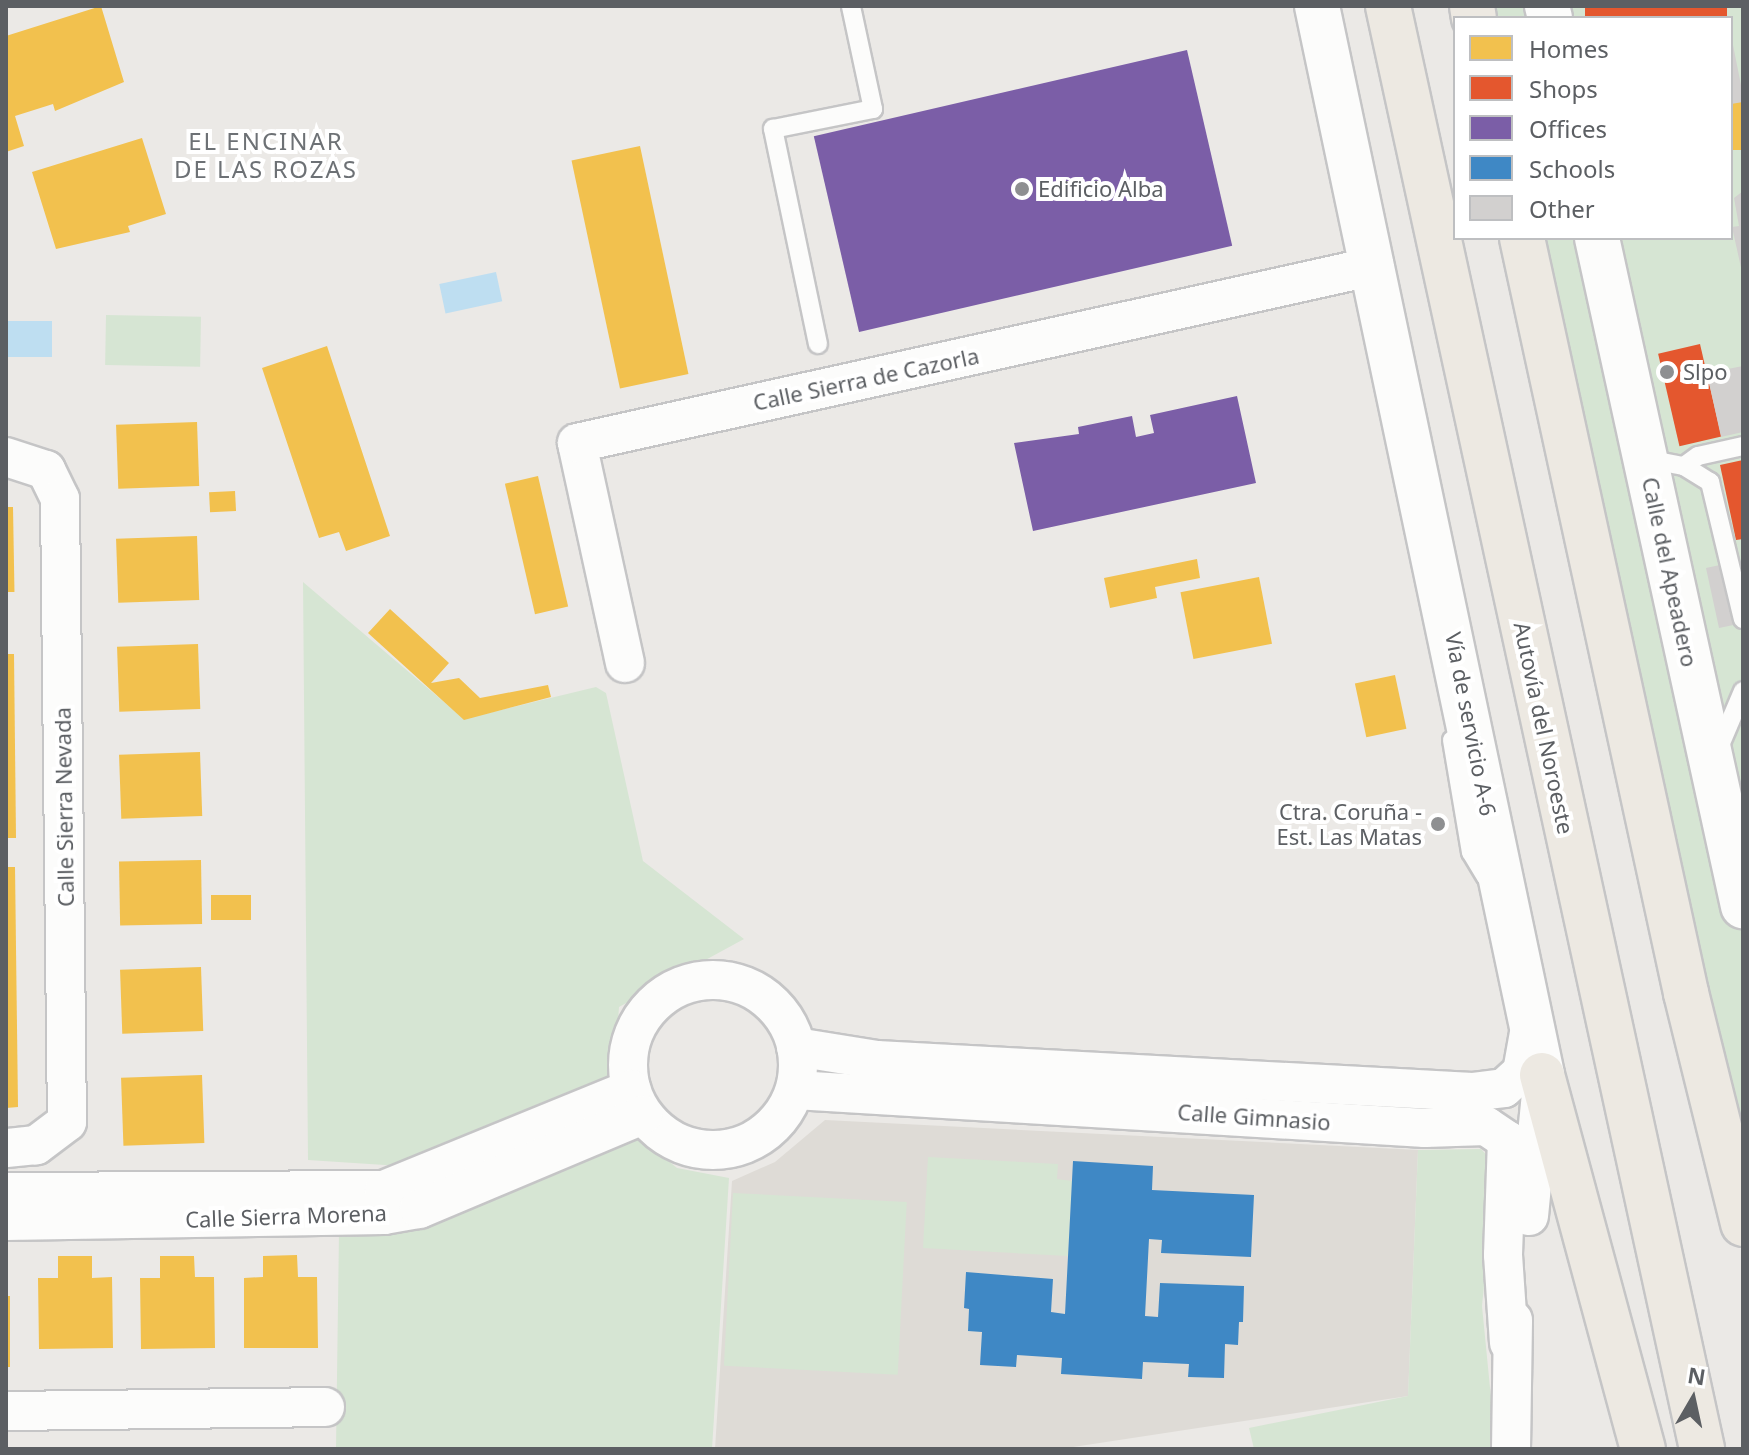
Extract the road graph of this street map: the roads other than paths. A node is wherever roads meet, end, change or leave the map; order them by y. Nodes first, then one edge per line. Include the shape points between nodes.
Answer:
1 (851, 6) edge
2 (1317, 6) edge
3 (1388, 6) edge
4 (1522, 240) edge
5 (1598, 240) edge
6 (1375, 266) junction
7 (818, 344) dead end
8 (1743, 446) edge
9 (6, 457) edge
10 (1665, 462) junction
11 (1743, 619) edge
12 (625, 663) dead end
13 (1743, 691) edge
14 (1712, 763) junction
15 (1743, 906) edge
16 (1530, 1024) junction
17 (796, 1047) junction
18 (1542, 1075) junction
19 (795, 1090) junction
20 (637, 1102) junction
21 (6, 1148) edge
22 (6, 1192) edge
23 (6, 1221) edge
24 (1743, 1224) edge
25 (1509, 1343) junction
26 (325, 1407) dead end
27 (6, 1411) edge
28 (1511, 1449) edge
29 (1643, 1449) edge
30 (1702, 1449) edge

1 - 7 lane via 873,109 773,129
2 - 6 street, Vía de servicio A-6
3 - 30 highway, Autovía del Noroeste
4 - 24 highway via 1686,993
5 - 10 street, Calle del Apeadero
6 - 12 street, Calle Sierra de Cazorla via 577,443
6 - 16 street, Vía de servicio A-6
8 - 10 lane
9 - 21 street, Calle Sierra Nevada via 46,470 60,499 67,1122 36,1145
10 - 11 lane via 1710,482
10 - 14 street, Calle del Apeadero
13 - 14 lane
14 - 15 street, Calle del Apeadero
16 - 17 street, Calle Gimnasio via 1522,1072 1504,1088 1472,1092 877,1060
16 - 18 street, Vía de servicio A-6
17 - 19 street
17 - 20 street via 769,1000 746,986 719,980 691,982 666,994 632,1035 627,1062
18 - 25 street, Vía de servicio A-6 via 1540,1132
18 - 29 highway
19 - 20 street via 783,1114 764,1134 727,1148 687,1146 662,1134
19 - 25 street, Calle Gimnasio via 1425,1128 1486,1126 1507,1140 1503,1255
20 - 22 street, Calle Sierra Morena via 384,1190
20 - 23 street, Calle Sierra Morena via 419,1209 384,1215
25 - 28 street, Vía de servicio A-6
26 - 27 street

